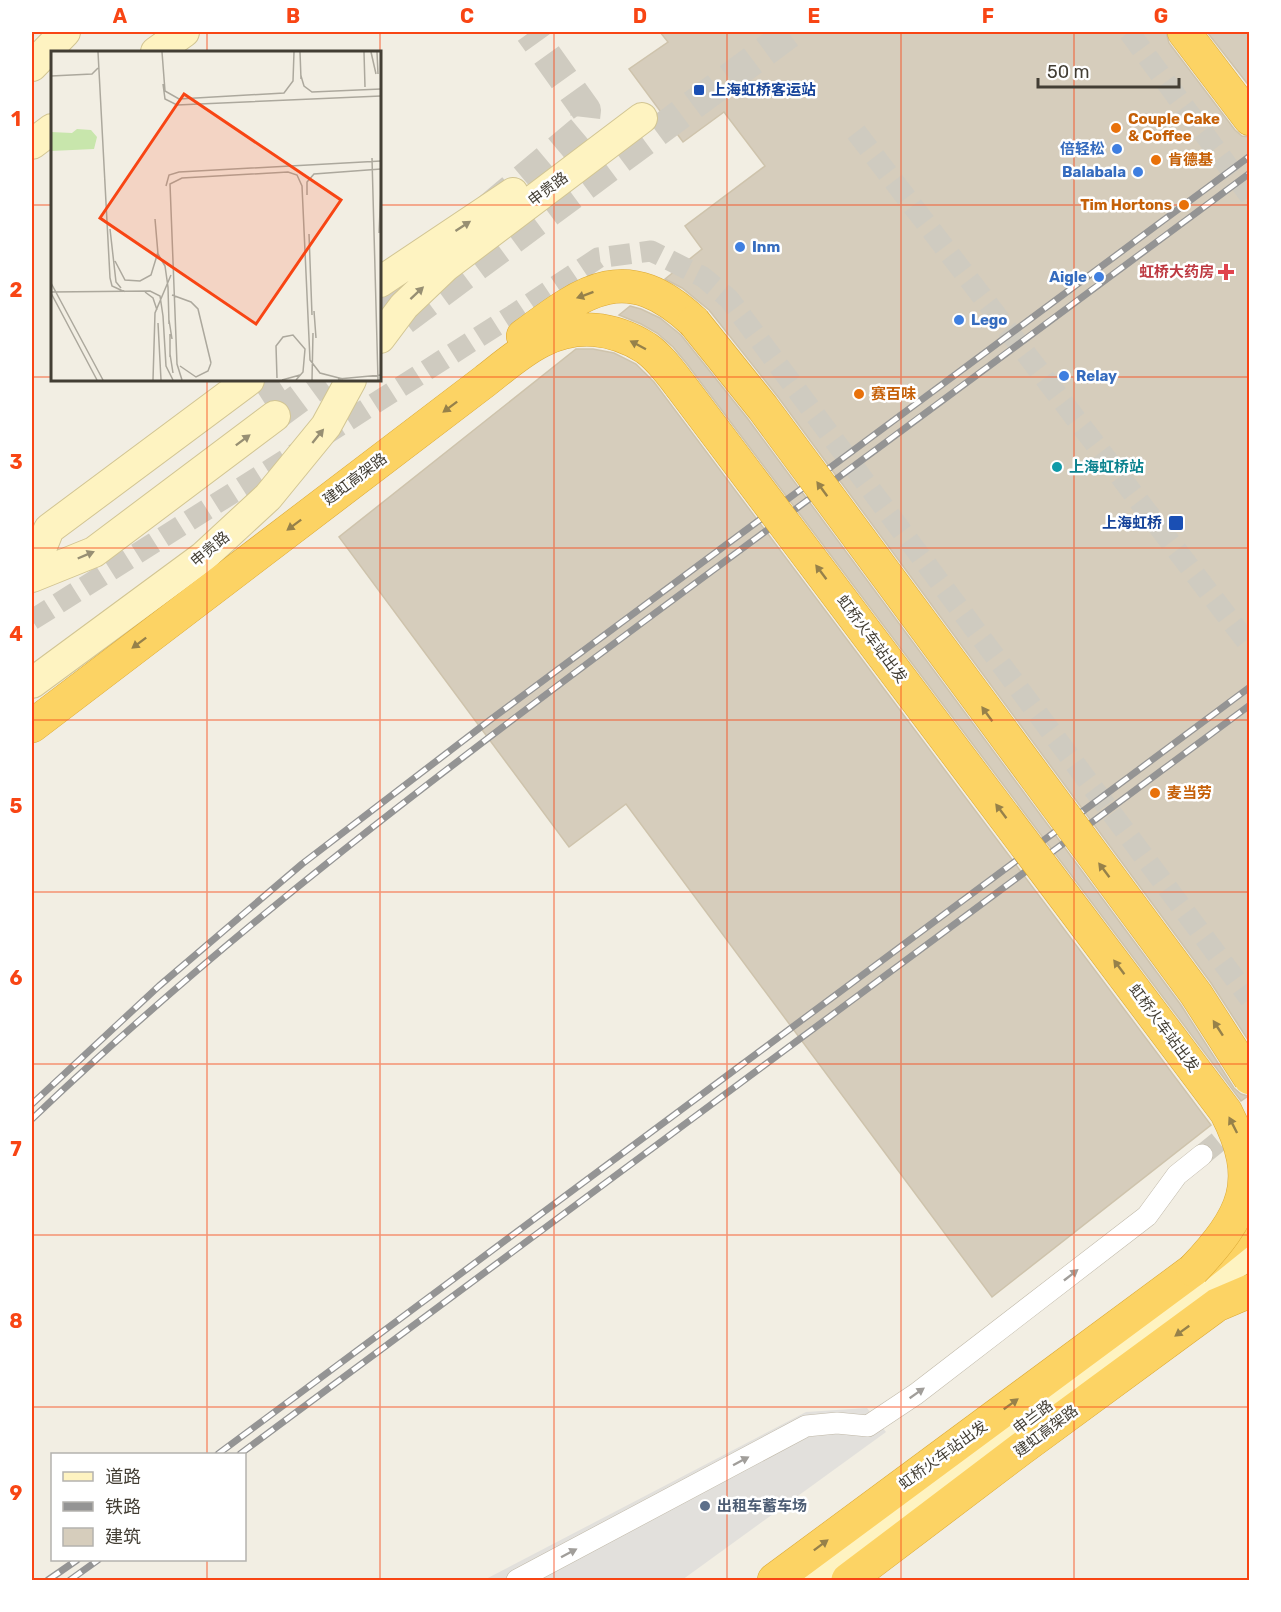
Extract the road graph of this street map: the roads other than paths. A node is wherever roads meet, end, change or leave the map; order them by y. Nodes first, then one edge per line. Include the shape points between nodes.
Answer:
1 (55, 32) edge
2 (65, 32) edge
3 (90, 32) edge
4 (184, 32) edge
5 (1184, 32) edge
6 (32, 48) edge
7 (62, 51) edge
8 (157, 51) edge
9 (51, 58) edge
10 (32, 66) edge
11 (32, 72) edge
12 (1250, 119) edge
13 (51, 130) edge
14 (32, 144) edge
15 (381, 281) edge
16 (381, 337) edge
17 (350, 381) edge
18 (485, 381) junction
19 (680, 385) joint
20 (261, 396) edge
21 (32, 575) edge
22 (32, 683) edge
23 (35, 722) edge
24 (1250, 1078) edge
25 (1202, 1155) tunnel mouth
26 (1249, 1253) edge
27 (1193, 1270) junction
28 (1250, 1291) edge
29 (1217, 1305) junction
30 (517, 1581) edge
31 (774, 1581) edge
32 (818, 1581) edge
33 (848, 1581) edge

1 - 6 street
2 - 10 street
3 - 7 street
4 - 8 street
5 - 12 highway
9 - 11 street
13 - 14 street
15 - 16 street, 申贵路 via 514,193 642,118 446,266 404,306
22 -> 17 street, 申贵路 via 202,557 268,497 326,426
19 -> 18 highway, 建虹高架路 via 646,349 614,334 578,328 540,341
18 -> 23 highway, 建虹高架路
24 -> 18 highway, bridge via 1196,994 763,408 706,335 681,310 638,287 602,288 574,299 510,345
27 -> 19 highway, 虹桥火车站出发, bridge via 1230,1226 1245,1184 1238,1136 1226,1112
21 -> 20 street via 94,552
20 - 21 street via 50,529
30 -> 25 street via 806,1426 868,1426 916,1394 1147,1216 1177,1175
26 - 27 highway, bridge
26 - 29 highway
26 - 32 street, 申兰路
31 -> 27 highway, 虹桥火车站出发
28 - 29 highway, 建虹高架路
29 -> 33 highway, 建虹高架路

